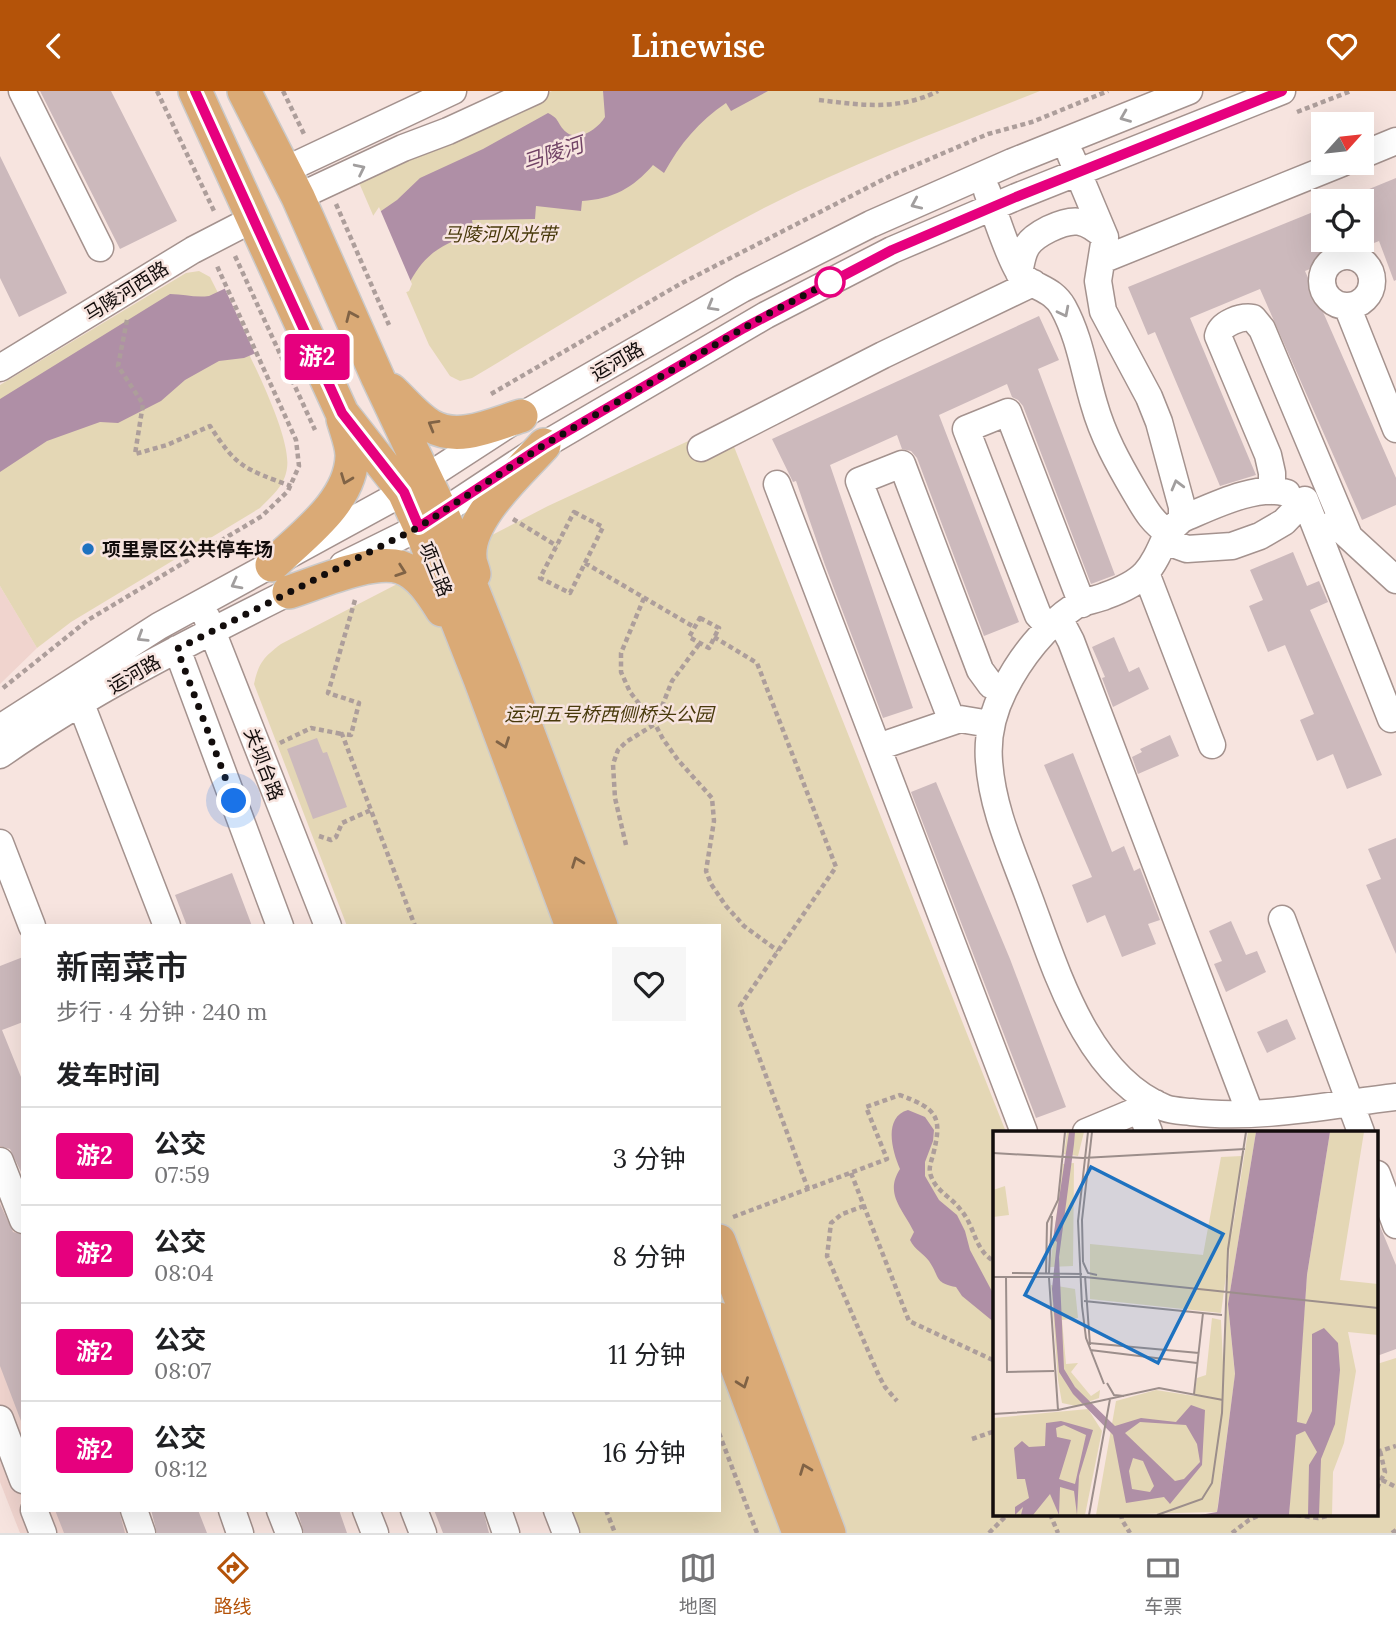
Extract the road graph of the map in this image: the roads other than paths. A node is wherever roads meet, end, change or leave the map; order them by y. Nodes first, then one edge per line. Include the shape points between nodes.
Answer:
1 (22, 91) edge
2 (195, 91) edge
3 (244, 91) edge
4 (453, 91) edge
5 (535, 91) edge
6 (1189, 91) edge
7 (1282, 91) edge
8 (1065, 141) junction
9 (1396, 141) edge
10 (1374, 150) edge
11 (1078, 172) junction
12 (1311, 174) edge
13 (981, 176) junction
14 (306, 177) junction
15 (993, 207) junction
16 (255, 218) junction
17 (100, 248) dead end
18 (1104, 249) junction
19 (1026, 278) junction
20 (1347, 306) dead end
21 (0, 368) edge
22 (378, 378) junction
23 (342, 413) junction
24 (521, 416) junction
25 (1396, 429) edge
26 (544, 445) junction
27 (701, 448) dead end
28 (415, 484) junction
29 (777, 484) dead end
30 (1272, 491) junction
31 (1305, 500) junction
32 (431, 520) junction
33 (1172, 531) junction
34 (1348, 534) junction
35 (1146, 573) junction
36 (280, 579) junction
37 (1396, 580) edge
38 (201, 603) junction
39 (1082, 604) junction
40 (1055, 624) junction
41 (213, 632) junction
42 (177, 649) junction
43 (489, 665) junction
44 (1004, 689) junction
45 (73, 694) junction
46 (1391, 719) dead end
47 (952, 721) junction
48 (990, 724) junction
49 (0, 728) edge
50 (1213, 745) dead end
51 (878, 747) junction
52 (0, 755) edge
53 (0, 843) edge
54 (302, 861) junction
55 (262, 876) junction
56 (1282, 919) dead end
57 (31, 924) edge
58 (166, 924) edge
59 (279, 924) edge
60 (327, 924) edge
61 (571, 924) edge
62 (600, 924) edge
63 (1396, 1097) edge
64 (1349, 1103) junction
65 (1148, 1115) edge
66 (1254, 1121) edge
67 (1101, 1129) edge
68 (1024, 1131) edge
69 (1361, 1131) edge
70 (0, 1161) edge
71 (1378, 1177) edge
72 (21, 1215) edge
73 (1396, 1224) edge
74 (726, 1230) edge
75 (721, 1324) edge
76 (0, 1419) edge
77 (21, 1475) edge
78 (35, 1512) edge
79 (135, 1512) edge
80 (233, 1512) edge
81 (281, 1512) edge
82 (367, 1512) edge
83 (415, 1512) edge
84 (499, 1512) edge
85 (558, 1512) edge
86 (43, 1533) edge
87 (142, 1533) edge
88 (240, 1533) edge
89 (289, 1533) edge
90 (375, 1533) edge
91 (423, 1533) edge
92 (506, 1533) edge
93 (565, 1533) edge
94 (799, 1533) edge
95 (829, 1533) edge

1 - 17 street
2 - 16 main road, 项王路
3 - 14 main road, 项王路
4 - 14 street
14 -> 5 street via 403,148
6 -> 8 street, 运河路
7 - 11 street, 运河路
8 - 11 street
8 - 13 street, 运河路
9 - 10 street
11 - 15 street, 运河路
11 - 18 street
12 - 18 street
13 - 15 street
13 -> 24 street, 运河路 via 871,224 742,289
22 -> 14 main road, 项王路
15 - 19 street
15 - 26 street, 运河路 via 892,250 766,315
16 - 21 street, 马陵河西路 via 193,250
16 - 23 main road, 项王路
18 - 19 street via 1094,227 1072,221 1060,224 1028,244 1023,255
33 -> 18 street via 1182,507 1159,422 1103,311 1098,281
19 - 27 street
19 -> 33 street via 1053,293 1063,308 1083,355 1101,428 1116,461 1146,512 1160,527
20 - 25 street
24 -> 22 main road via 451,433 431,426
22 - 28 main road, 项王路
23 - 28 main road, 项王路
23 -> 36 main road via 352,454 349,472
24 - 28 street, 运河路
26 - 32 street, 运河路
26 - 43 main road via 482,516 472,536 470,557
28 - 32 main road, 项王路
28 - 36 street, 运河路
29 - 51 street
30 - 31 street
30 - 33 street via 1240,497
30 - 34 street via 1268,455 1218,336 1223,326 1247,317 1262,329
31 - 33 street via 1284,522 1232,546 1187,549
31 - 34 street
31 - 46 street
32 - 36 street, 运河路
32 - 43 main road, 项王路
33 - 35 street
34 - 37 street
35 - 39 street via 1133,585
35 - 50 street
36 -> 38 street, 运河路
36 - 41 street, 运河路
36 -> 43 main road via 374,566 401,568 422,581
38 - 41 street, 关坝台路
38 -> 45 street, 运河路 via 159,626
39 - 40 street
39 - 40 street via 1008,412 966,429 1038,615
40 - 44 street via 1024,657
40 - 66 street via 1072,641
41 - 42 street, 运河路
41 - 54 street, 关坝台路
42 - 45 street, 运河路
42 - 55 street
43 -> 61 main road
62 -> 43 main road
44 - 47 street via 991,685 980,670 902,464 859,481
44 - 48 street
45 - 49 street, 运河路
45 - 52 street, 运河路
45 - 58 street
47 - 48 street
47 - 51 street
48 - 65 street via 988,760 995,806 1062,986 1086,1033 1119,1077 1139,1095
51 - 68 street
53 - 57 street
54 - 55 street
54 - 60 street, 关坝台路
55 - 59 street
56 - 64 street
63 - 64 street
64 - 66 street
64 - 69 street
65 - 66 street via 1168,1109
65 - 67 street
70 - 72 street
71 - 73 street
95 -> 74 main road
75 -> 94 main road
76 - 77 street
78 - 86 street
79 - 87 street
80 - 88 street
81 - 89 street
82 - 90 street
83 - 91 street
84 - 92 street
85 - 93 street

